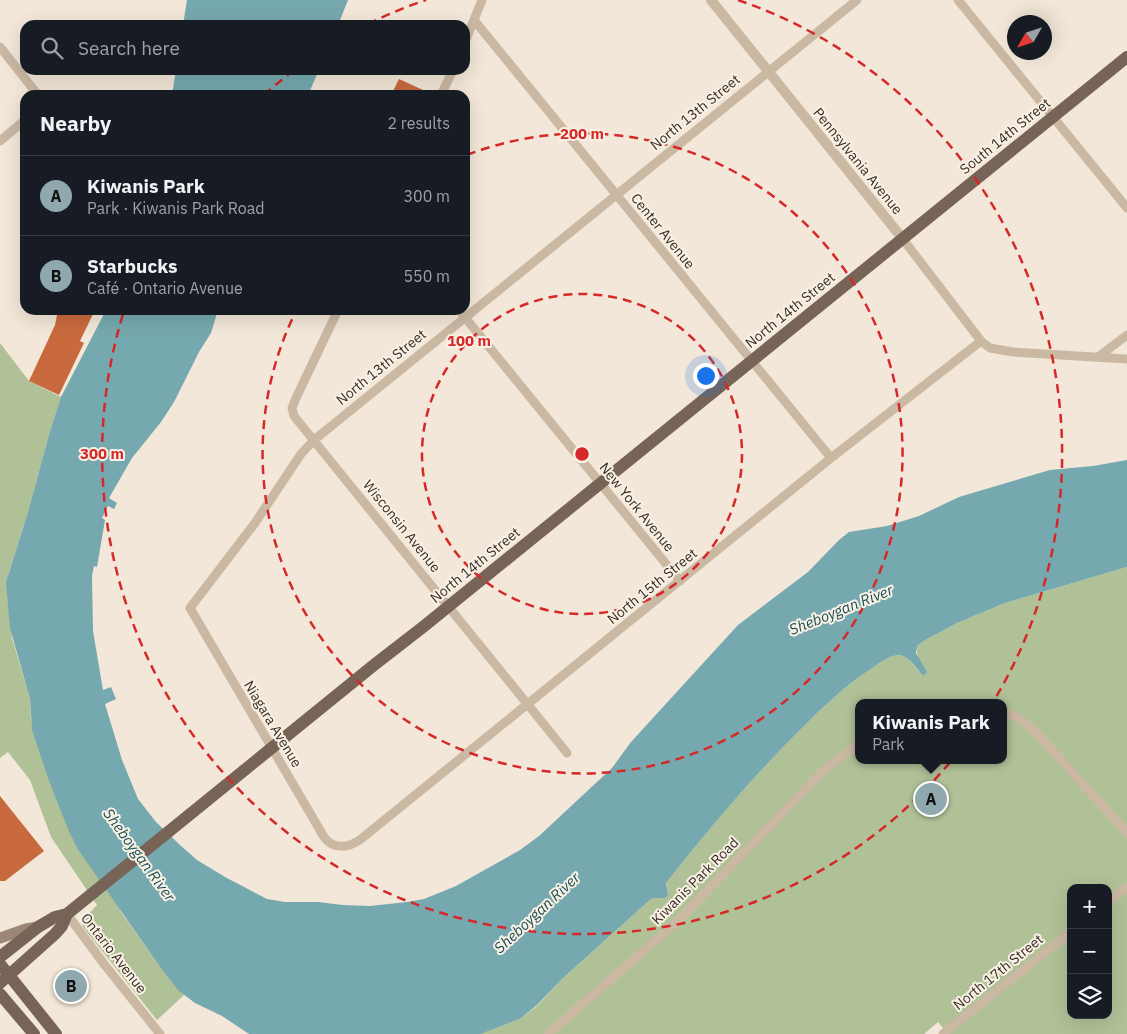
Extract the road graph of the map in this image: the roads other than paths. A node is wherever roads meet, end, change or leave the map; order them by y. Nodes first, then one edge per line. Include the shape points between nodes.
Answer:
1 (482, 0) edge
2 (711, 0) edge
3 (856, 0) edge
4 (958, 0) edge
5 (474, 20) junction
6 (470, 30) edge
7 (0, 47) edge
8 (1127, 57) edge
9 (768, 71) junction
10 (20, 72) edge
11 (22, 75) edge
12 (451, 75) edge
13 (34, 90) edge
14 (443, 90) edge
15 (1053, 117) junction
16 (20, 124) edge
17 (0, 141) edge
18 (616, 194) junction
19 (1127, 208) edge
20 (902, 238) junction
21 (470, 307) edge
22 (336, 315) edge
23 (460, 315) edge
24 (464, 315) edge
25 (1127, 335) edge
26 (981, 342) junction
27 (1098, 357) junction
28 (1127, 359) edge
29 (751, 360) junction
30 (314, 440) junction
31 (831, 458) junction
32 (600, 483) junction
33 (680, 581) junction
34 (448, 606) junction
35 (190, 608) joint
36 (528, 704) junction
37 (1007, 713) edge
38 (855, 747) edge
39 (271, 749) junction
40 (567, 753) dead end
41 (1127, 832) edge
42 (339, 846) joint
43 (1127, 887) edge
44 (1112, 899) edge
45 (67, 914) junction
46 (38, 927) junction
47 (1067, 935) edge
48 (0, 938) edge
49 (0, 957) edge
50 (0, 964) edge
51 (5, 979) edge
52 (0, 994) edge
53 (34, 1034) edge
54 (56, 1034) edge
55 (160, 1034) edge
56 (548, 1034) edge
57 (943, 1034) edge

1 - 5 street
2 - 9 street, Pennsylvania Avenue
3 - 9 street, North 13th Street
4 - 15 street
5 - 6 street
5 - 18 street, Center Avenue
7 - 10 street
8 - 15 main road, South 14th Street
9 - 18 street, North 13th Street
9 - 20 street, Pennsylvania Avenue
11 - 13 street
12 - 14 street
15 - 19 street
15 - 20 main road, South 14th Street
16 - 17 street
18 - 21 street, North 13th Street
18 - 29 street, Center Avenue
20 - 26 street, Pennsylvania Avenue
20 - 29 main road, North 14th Street
22 - 30 street, Wisconsin Avenue via 292,408 294,416
23 - 30 street, North 13th Street
24 - 32 street, New York Avenue
25 - 27 street
26 - 27 street via 990,348 1013,352
26 - 31 street, North 15th Street
27 - 28 street
29 - 31 street, Center Avenue
29 - 32 main road, North 14th Street
30 - 34 street, Wisconsin Avenue
30 - 35 street, North 13th Street
31 - 33 street, North 15th Street
32 - 33 street, New York Avenue
32 - 34 main road, North 14th Street
33 - 36 street, North 15th Street
34 - 36 street, Wisconsin Avenue
34 - 39 main road, North 14th Street
35 - 39 street, Niagara Avenue
36 - 40 street, Wisconsin Avenue
36 - 42 street, North 15th Street via 358,841 350,846
37 - 41 street via 1035,731
38 - 56 street, Kiwanis Park Road via 825,769 678,921
39 - 42 street, Niagara Avenue via 325,839
39 - 45 main road, North 14th Street
43 - 44 street
45 - 46 main road, North 14th Street
45 - 51 main road, North 14th Street via 55,934
45 - 55 street, Ontario Avenue
46 - 48 main road
46 - 49 main road, North 14th Street
47 - 57 street, North 17th Street
50 - 51 main road
51 - 54 main road
52 - 53 main road

